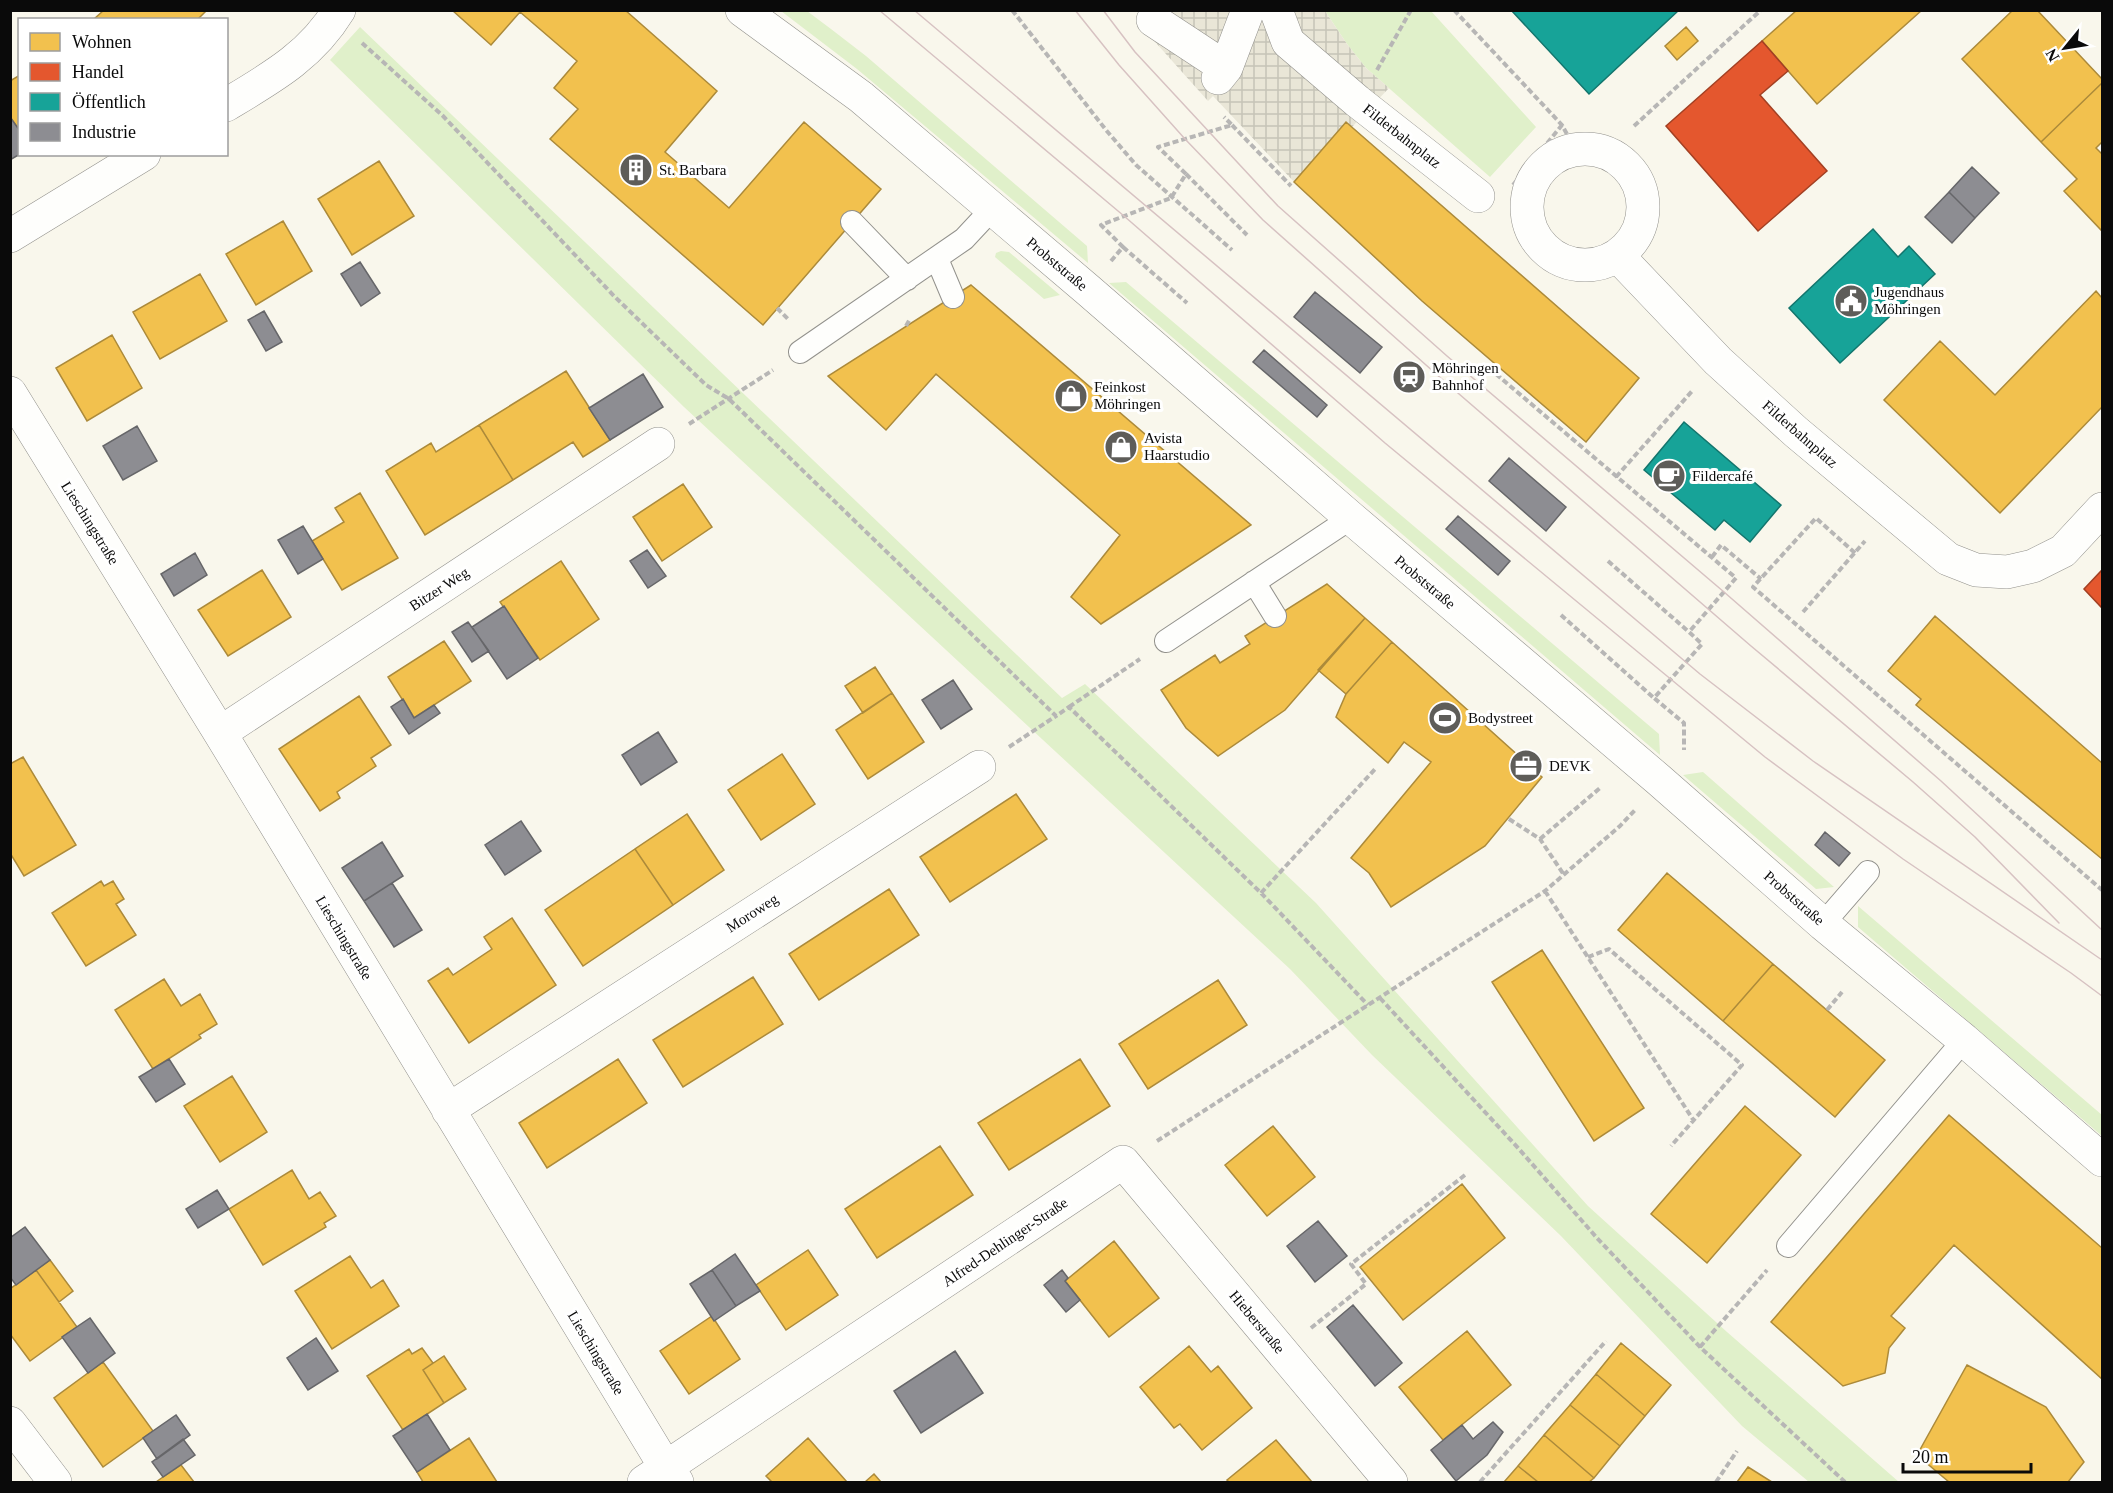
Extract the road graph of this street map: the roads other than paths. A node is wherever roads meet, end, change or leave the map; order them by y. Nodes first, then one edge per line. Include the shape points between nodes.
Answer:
1 (742, 10) edge
2 (1276, 10) edge
3 (337, 14) edge
4 (1153, 20) dead end
5 (1244, 22) edge
6 (1288, 42) junction
7 (228, 104) edge
8 (141, 156) edge
9 (1478, 196) road end
10 (992, 209) junction
11 (852, 222) dead end
12 (10, 236) edge
13 (1618, 256) junction
14 (937, 259) junction
15 (907, 279) junction
16 (954, 297) dead end
17 (800, 352) road end
18 (10, 393) edge
19 (658, 444) road end
20 (2103, 509) edge
21 (1350, 519) junction
22 (1254, 582) junction
23 (1275, 616) dead end
24 (1166, 641) road end
25 (220, 733) junction
26 (979, 767) road end
27 (1868, 872) dead end
28 (1823, 924) junction
29 (1964, 1040) junction
30 (448, 1110) junction
31 (2103, 1160) edge
32 (1123, 1162) joint
33 (1788, 1246) road end
34 (10, 1423) edge
35 (663, 1478) edge
36 (56, 1482) edge
37 (1391, 1482) edge

1 - 10 street, Probststraße via 861,97
2 - 6 street, Filderbahnplatz
3 - 7 street via 314,45
4 - 5 street via 1222,73
5 - 6 street
6 - 9 street, Filderbahnplatz
8 - 12 street
10 - 14 lane via 964,239
10 - 21 street, Probststraße
11 - 15 lane
13 - 13 street via 1634,240 1642,222 1644,202 1638,183 1627,167 1611,155 1569,137 1533,181 1527,198 1527,217 1534,235 1546,251 1563,262 1582,266
13 - 20 street, Filderbahnplatz via 1718,361 1948,559 1976,570 2007,572 2033,566 2063,550
14 - 15 lane
14 - 16 lane
15 - 17 lane
18 - 25 street, Lieschingstraße
19 - 25 street, Bitzer Weg
21 - 22 lane
21 - 28 street, Probststraße
22 - 23 lane
22 - 24 lane
25 - 30 street, Lieschingstraße
26 - 30 street, Moroweg
27 - 28 lane
28 - 29 street, Probststraße
29 - 31 street, Probststraße
29 - 33 lane
30 - 35 street, Lieschingstraße
32 - 35 street, Alfred-Dehlinger-Straße
32 - 37 street, Hieberstraße
34 - 36 street

